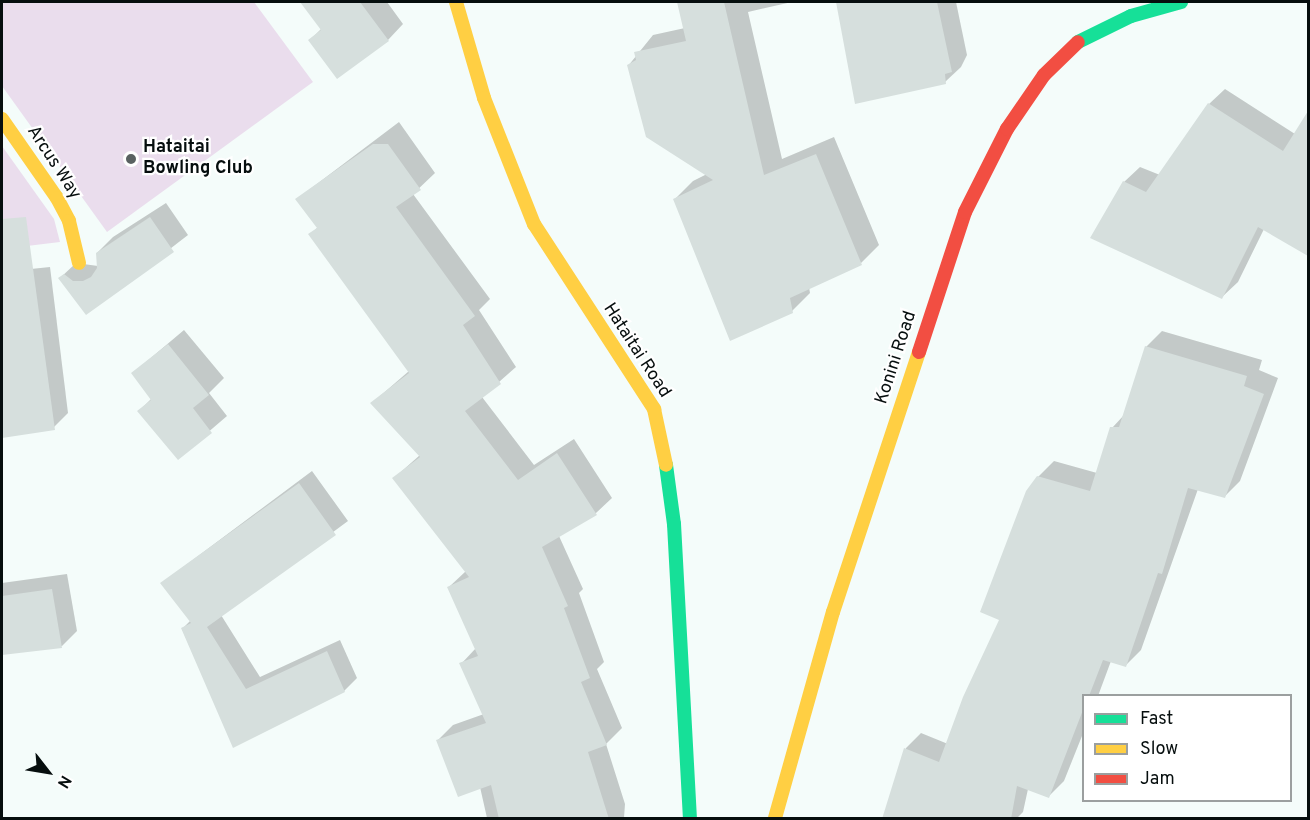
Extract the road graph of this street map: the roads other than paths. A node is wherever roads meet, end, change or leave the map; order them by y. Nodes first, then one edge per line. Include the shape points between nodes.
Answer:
1 (456, 2) edge
2 (1181, 2) edge
3 (2, 118) edge
4 (79, 263) dead end
5 (690, 819) edge
6 (775, 819) edge

1 - 5 street, Hataitai Road via 484,98 534,224 654,409 663,441 674,524
2 - 6 street, Konini Road via 1131,16 1072,48 1044,75 1007,129 965,212 833,612
3 - 4 street, Arcus Way via 57,198 69,221

